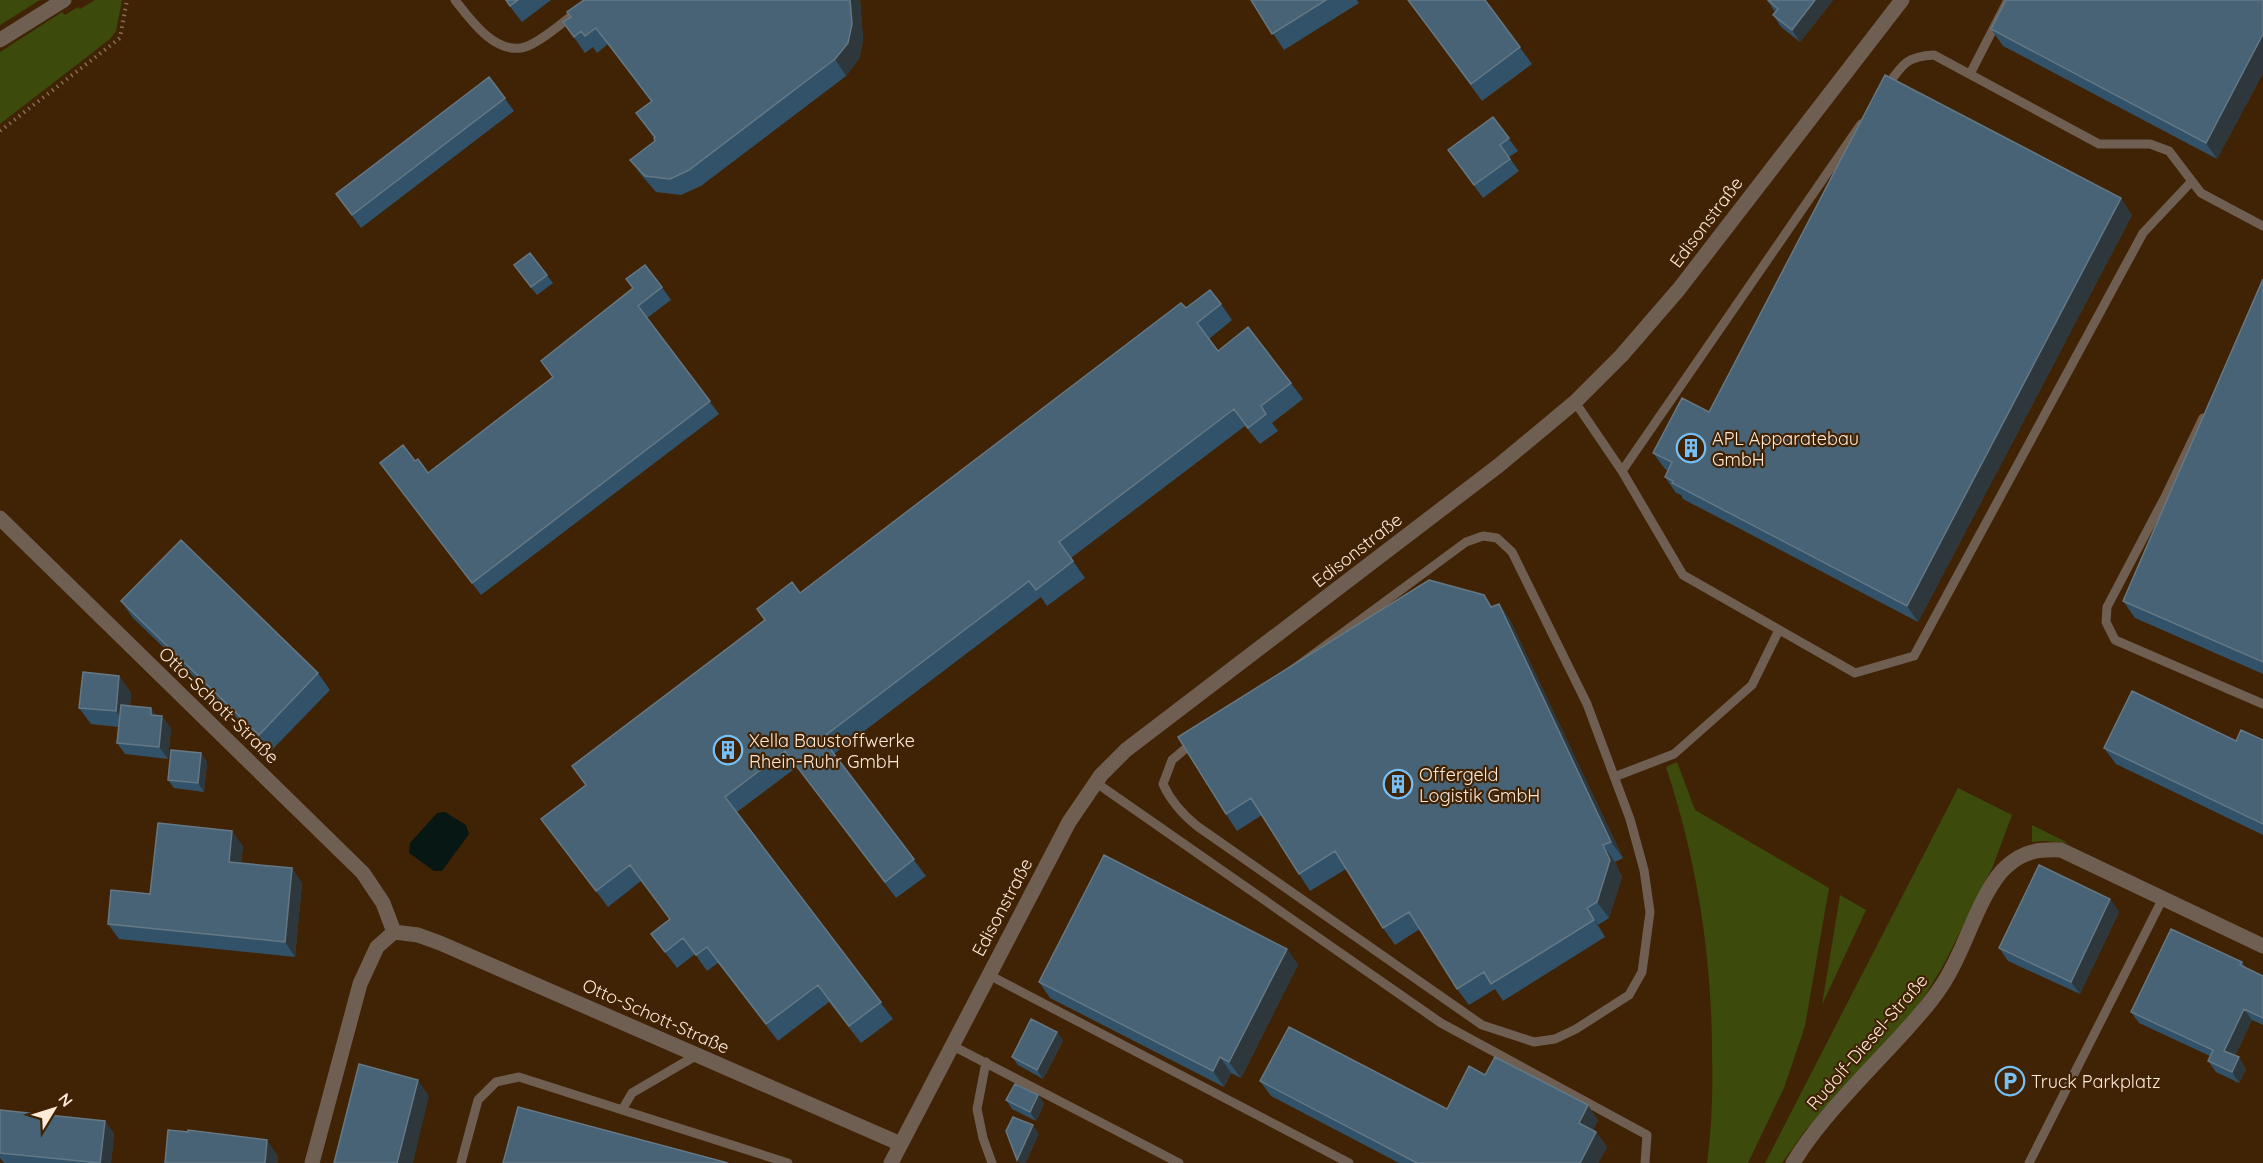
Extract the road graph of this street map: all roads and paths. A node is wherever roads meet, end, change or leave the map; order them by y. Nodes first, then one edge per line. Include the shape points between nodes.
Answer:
1 (64, 0) edge
2 (127, 0) edge
3 (455, 0) edge
4 (591, 0) edge
5 (1902, 0) edge
6 (2008, 0) edge
7 (0, 40) edge
8 (1970, 74) junction
9 (1880, 97) edge
10 (1867, 116) edge
11 (0, 131) edge
12 (2192, 181) junction
13 (2263, 226) edge
14 (1575, 402) junction
15 (2207, 411) edge
16 (1622, 471) junction
17 (0, 518) edge
18 (1779, 630) junction
19 (2263, 704) edge
20 (1614, 777) junction
21 (1095, 782) junction
22 (2163, 898) junction
23 (394, 932) junction
24 (2263, 946) edge
25 (989, 975) junction
26 (952, 1046) junction
27 (697, 1056) junction
28 (986, 1062) junction
29 (622, 1110) junction
30 (901, 1144) junction
31 (312, 1163) edge
32 (461, 1163) edge
33 (788, 1163) edge
34 (891, 1163) edge
35 (992, 1163) edge
36 (1179, 1163) edge
37 (1349, 1163) edge
38 (1645, 1163) edge
39 (1793, 1163) edge
40 (2029, 1163) edge

1 - 7 street
2 - 11 path via 120,38
3 - 4 lane via 487,36 512,49 536,42
5 - 14 street, Edisonstraße via 1679,289
6 - 8 lane
8 - 9 lane via 1934,55 1917,56 1901,67
8 - 12 lane via 2099,144 2150,144 2169,151
10 - 16 lane
12 - 13 lane via 2200,193
12 - 18 lane via 2143,233 1914,656 1855,673
14 - 16 lane
14 - 21 street, Edisonstraße via 1498,466 1126,750
15 - 19 lane via 2107,607 2106,622 2115,639
16 - 18 lane via 1683,575
17 - 23 street, Otto-Schott-Straße via 363,873 383,903
18 - 20 lane via 1752,685 1674,753
20 - 20 lane via 1587,704 1512,552 1497,538 1483,536 1466,542 1185,749 1172,760 1163,784 1179,811 1197,826 1482,1025 1534,1042 1555,1039 1585,1024 1629,995 1642,972 1650,912 1644,870
21 - 25 street, Edisonstraße
21 - 38 lane via 1441,1023 1647,1135
22 - 24 street
22 - 39 street, Rudolf-Diesel-Straße via 2061,850 2039,849 2006,867 1991,886 1953,968 1935,997
22 - 40 lane
23 - 27 street, Otto-Schott-Straße via 440,943
23 - 31 street via 377,947 360,984
25 - 26 street, Edisonstraße
25 - 37 lane
26 - 28 lane
26 - 30 street, Edisonstraße
27 - 29 lane via 632,1094
27 - 30 street, Otto-Schott-Straße
28 - 35 lane via 977,1109
28 - 36 lane
29 - 32 lane via 519,1077 496,1082 478,1100
29 - 33 lane
30 - 34 street, Edisonstraße

